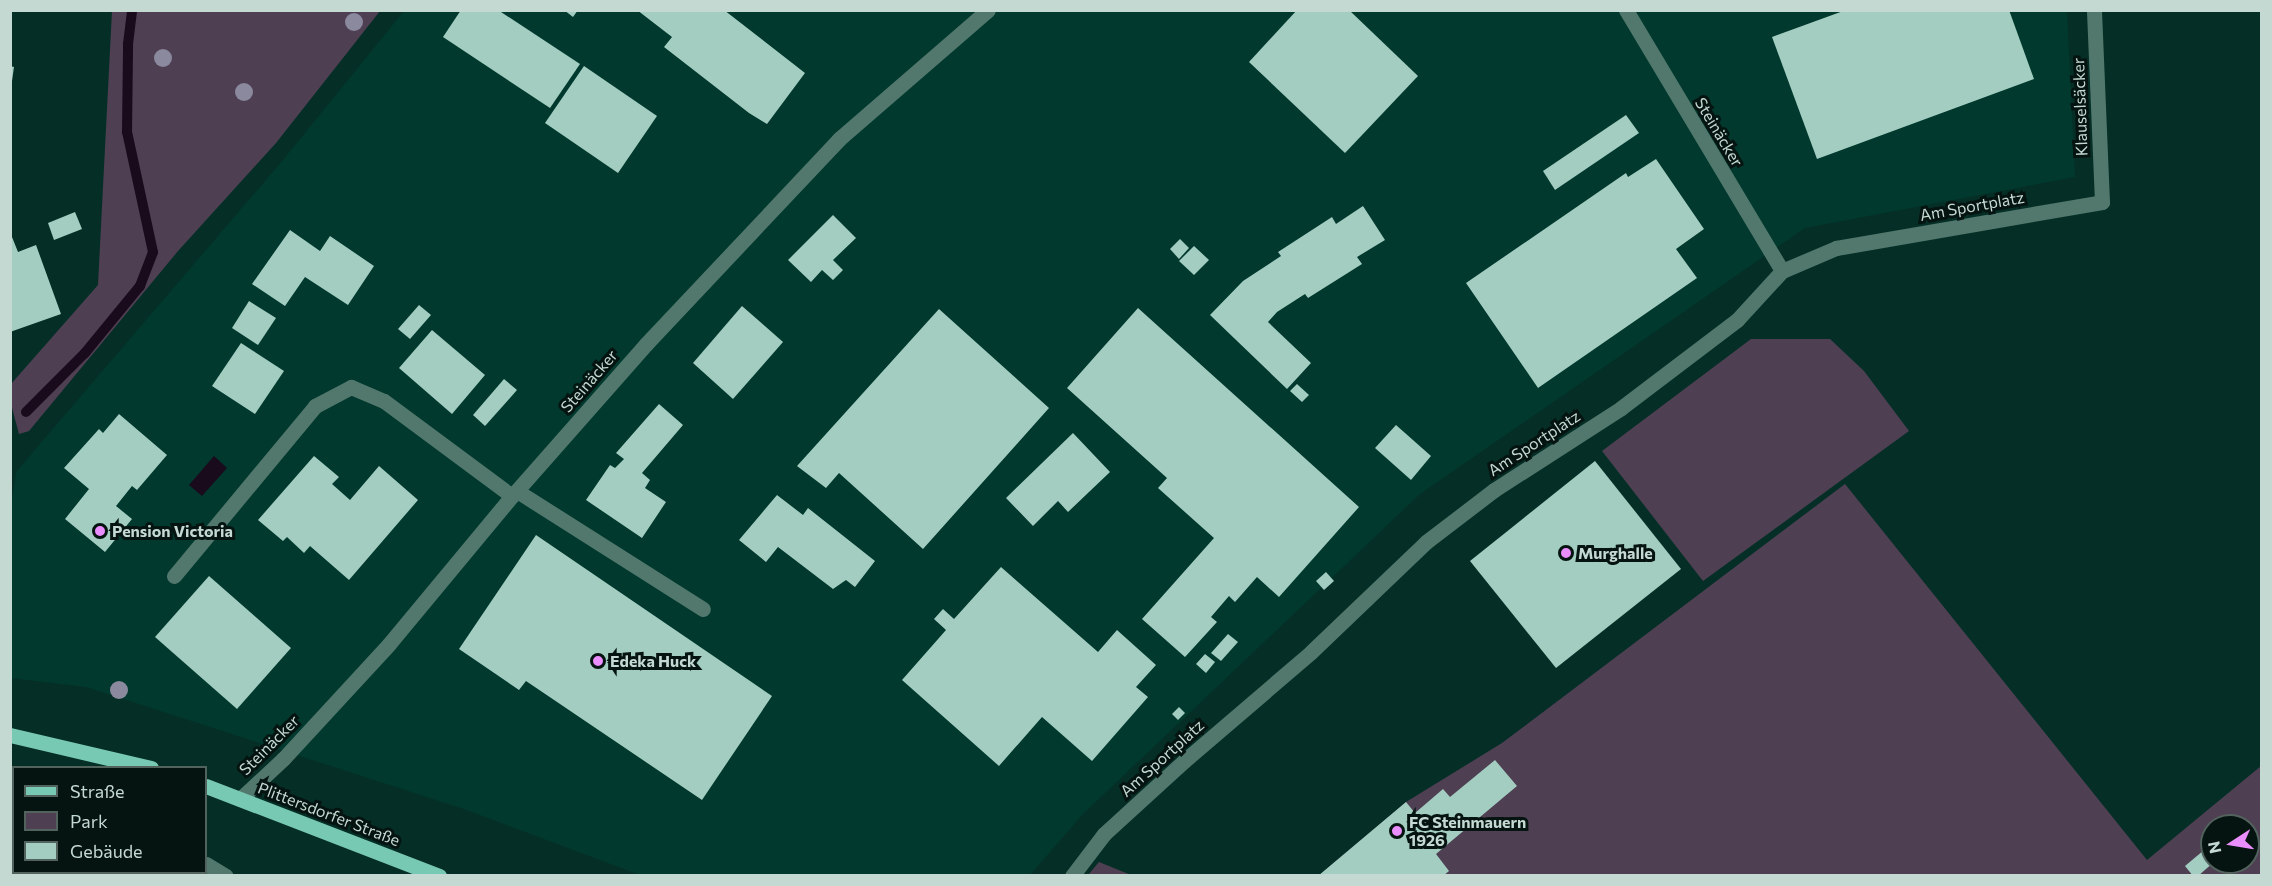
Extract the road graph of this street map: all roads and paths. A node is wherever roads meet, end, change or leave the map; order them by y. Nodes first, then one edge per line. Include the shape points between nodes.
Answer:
1 (988, 10) edge
2 (1626, 10) edge
3 (2094, 10) edge
4 (2102, 202) joint
5 (1782, 271) junction
6 (515, 493) junction
7 (174, 576) dead end
8 (703, 609) dead end
9 (10, 735) edge
10 (142, 766) edge
11 (207, 786) edge
12 (240, 799) junction
13 (207, 865) edge
14 (226, 876) edge
15 (439, 876) edge
16 (1072, 876) edge

1 - 6 street, Steinäcker via 839,139 646,344
2 - 5 street, Steinäcker
3 - 4 street, Klauselsäcker
4 - 5 street, Am Sportplatz via 1836,248
5 - 16 street, Am Sportplatz via 1737,320 1693,354 1621,408 1494,490 1426,542 1311,652 1104,834
6 - 7 street via 384,401 351,387 315,406
6 - 8 street
6 - 12 street, Steinäcker via 389,644 283,759
9 - 10 main road
11 - 12 main road, Plittersdorfer Straße
12 - 15 main road, Plittersdorfer Straße
13 - 14 street

